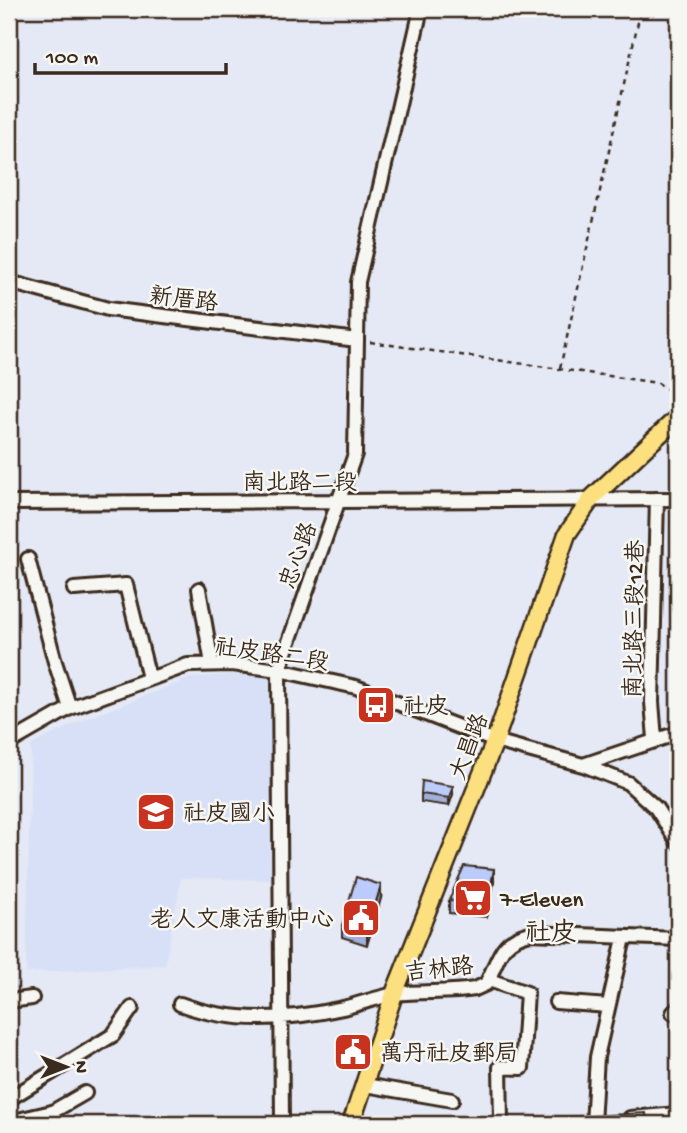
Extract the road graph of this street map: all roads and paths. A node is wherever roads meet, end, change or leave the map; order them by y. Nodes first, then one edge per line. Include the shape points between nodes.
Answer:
1 (421, 9) edge
2 (641, 9) edge
3 (9, 282) edge
4 (356, 340) junction
5 (560, 368) junction
6 (678, 396) edge
7 (678, 417) edge
8 (592, 498) junction
9 (657, 499) junction
10 (678, 499) edge
11 (340, 502) junction
12 (9, 503) edge
13 (28, 559) dead end
14 (74, 589) dead end
15 (199, 589) dead end
16 (212, 664) junction
17 (279, 670) junction
18 (149, 678) junction
19 (70, 708) junction
20 (678, 733) edge
21 (655, 739) junction
22 (495, 741) junction
23 (9, 743) edge
24 (583, 765) junction
25 (678, 842) edge
26 (624, 939) junction
27 (678, 939) edge
28 (489, 980) junction
29 (394, 994) junction
30 (32, 998) dead end
31 (9, 1001) edge
32 (556, 1002) dead end
33 (180, 1004) dead end
34 (608, 1006) junction
35 (132, 1008) dead end
36 (281, 1018) junction
37 (365, 1085) junction
38 (85, 1093) dead end
39 (9, 1099) edge
40 (452, 1100) dead end
41 (678, 1114) edge
42 (501, 1121) edge
43 (9, 1122) edge
44 (601, 1123) edge
45 (282, 1124) edge
46 (351, 1124) edge

1 - 4 street, 忠心路 via 358,282
2 - 5 path
3 - 4 street, 新厝路 via 108,309
4 - 5 path
4 - 11 street, 忠心路 via 355,454
5 - 6 path via 658,383
7 - 8 main road, 大昌路
8 - 9 street, 南北路二段
8 - 11 street, 南北路二段
8 - 22 main road, 大昌路 via 567,534
9 - 10 street, 南北路二段
9 - 21 street, 南北路三段12巷
11 - 12 street, 南北路二段
11 - 17 street, 忠心路
13 - 19 street
14 - 18 street via 126,584
15 - 16 street
16 - 17 street, 社皮路二段
16 - 18 street, 社皮路二段 via 188,664
17 - 22 street, 社皮路二段 via 356,687
17 - 36 street, 忠心路
18 - 19 street, 社皮路二段
19 - 23 street, 社皮路二段
20 - 21 street
21 - 24 street
22 - 24 street, 社皮路二段
22 - 29 main road, 大昌路
24 - 25 street, 社皮路二段 via 628,783 656,808
26 - 27 street, 吉林路
26 - 28 street, 吉林路 via 530,933 513,937 500,951
26 - 34 street
28 - 29 street, 吉林路 via 475,989
28 - 42 street via 527,993 522,1068 500,1067
29 - 36 street, 吉林路
29 - 37 main road, 大昌路
30 - 31 street
32 - 34 street
33 - 36 street, 吉林路 via 206,1014
34 - 44 street via 597,1057
35 - 39 street via 113,1035
36 - 45 street, 忠心路
37 - 40 street
37 - 46 main road, 大昌路
38 - 43 street via 52,1112
41 - 44 street

